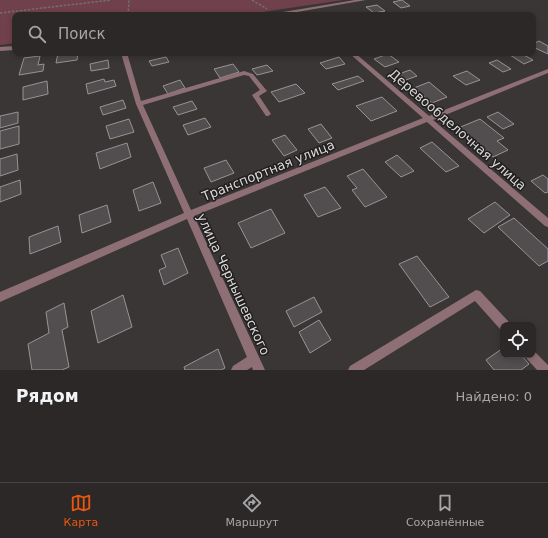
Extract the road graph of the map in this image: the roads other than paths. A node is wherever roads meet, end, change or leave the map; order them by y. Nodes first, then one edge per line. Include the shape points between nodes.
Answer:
1 (364, 0) edge
2 (304, 10) joint
3 (292, 12) edge
4 (12, 48) edge
5 (0, 49) edge
6 (125, 56) edge
7 (355, 56) edge
8 (548, 72) edge
9 (139, 104) junction
10 (268, 114) dead end
11 (426, 119) junction
12 (188, 215) junction
13 (548, 223) edge
14 (0, 296) edge
15 (501, 322) edge
16 (534, 358) edge
17 (254, 359) junction
18 (237, 370) edge
19 (259, 370) edge
20 (354, 370) edge
21 (545, 370) edge

1 - 2 street
2 - 3 street
4 - 5 street
6 - 9 street, улица Чернышевского
7 - 11 street, Деревообделочная улица
8 - 11 street, Транспортная улица
9 - 10 street via 244,73 251,75 264,91 255,95
9 - 12 street, улица Чернышевского
11 - 12 street, Транспортная улица
11 - 13 street, Деревообделочная улица
12 - 14 street, Транспортная улица
12 - 17 street, улица Чернышевского
15 - 20 street via 476,295
16 - 21 street
17 - 18 street
17 - 19 street, улица Чернышевского

